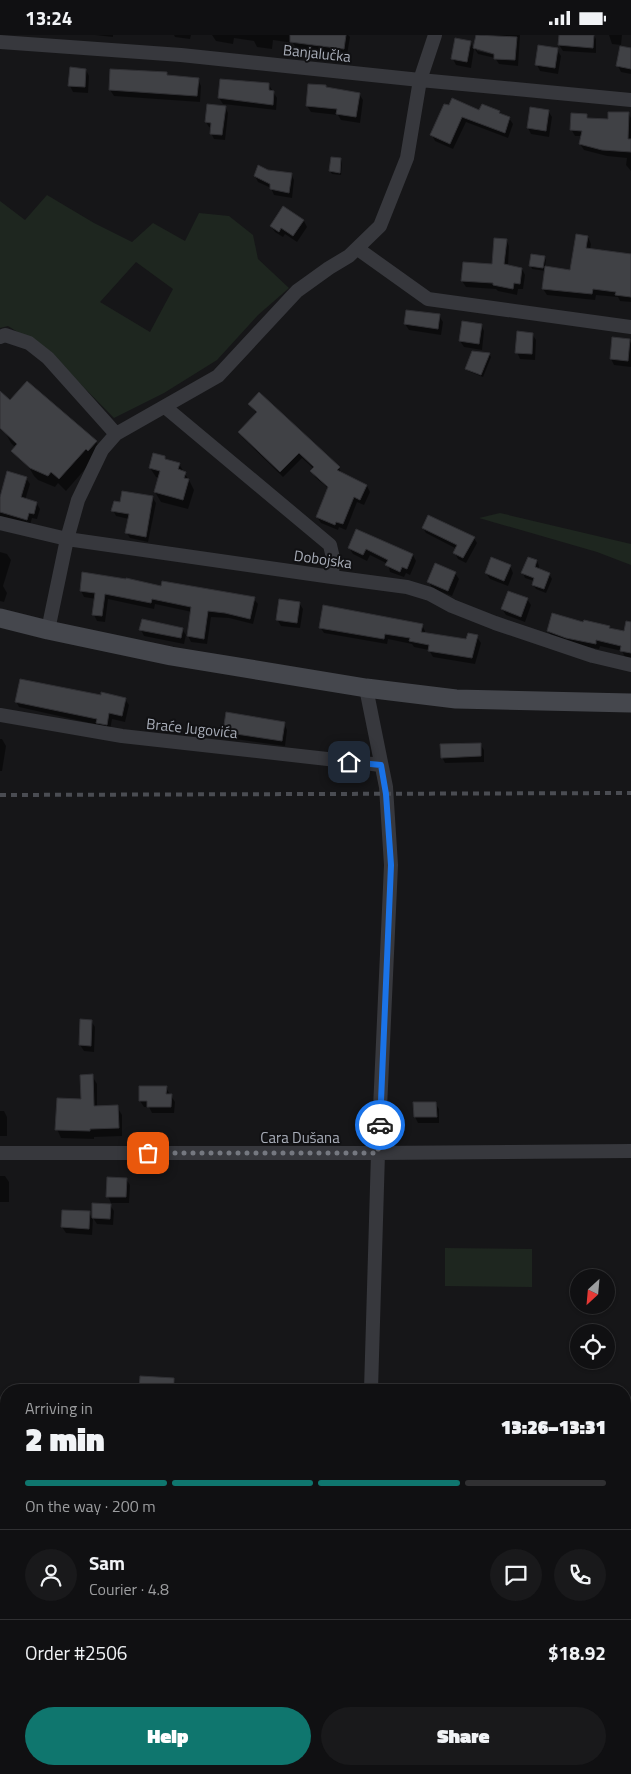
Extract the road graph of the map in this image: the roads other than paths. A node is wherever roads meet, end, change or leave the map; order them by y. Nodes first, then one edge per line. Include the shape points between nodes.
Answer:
1 (436, 35) edge
2 (0, 42) edge
3 (420, 81) junction
4 (631, 99) edge
5 (358, 249) junction
6 (631, 327) edge
7 (0, 337) edge
8 (165, 407) junction
9 (116, 434) junction
10 (0, 523) edge
11 (67, 539) junction
12 (332, 577) junction
13 (0, 618) edge
14 (48, 630) junction
15 (631, 665) edge
16 (366, 688) junction
17 (631, 703) edge
18 (0, 715) edge
19 (381, 765) junction
20 (631, 1151) edge
21 (0, 1153) edge
22 (378, 1153) junction
23 (371, 1384) edge

1 - 3 street
2 - 3 street, Banjalučka via 181,55
3 - 4 street, Banjalučka
3 - 5 street via 407,158 380,226
5 - 6 street via 428,299
5 - 8 street via 297,291 218,376
7 - 9 street via 5,335 29,343 48,358
8 - 9 street
8 - 12 street via 330,545
9 - 11 street via 102,450 78,500
10 - 11 street, Dobojska
11 - 12 street, Dobojska
11 - 14 street
12 - 15 street, Dobojska via 407,587 495,623 593,656
13 - 14 main road
14 - 16 main road via 171,656
16 - 17 main road via 456,699
16 - 19 street
18 - 19 street, Braće Jugovića via 122,736
19 - 22 street via 391,865
20 - 22 street, Cara Dušana
21 - 22 street, Cara Dušana
22 - 23 street

